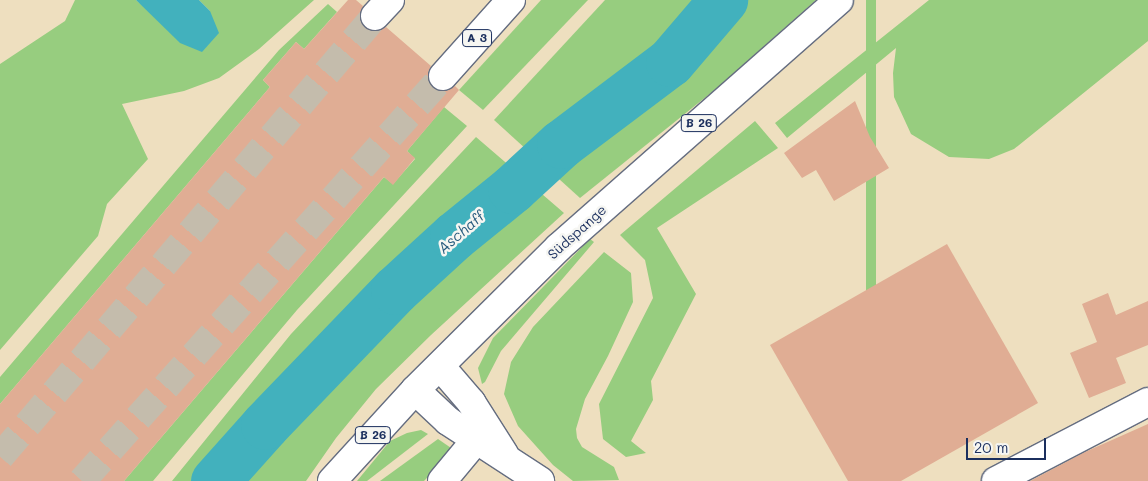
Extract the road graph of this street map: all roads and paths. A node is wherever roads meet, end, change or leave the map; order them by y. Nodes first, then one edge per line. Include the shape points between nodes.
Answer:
1 (511, 0) edge
2 (840, 0) edge
3 (443, 76) tunnel mouth
4 (440, 366) junction
5 (415, 390) junction
6 (1148, 402) edge
7 (476, 440) junction
8 (508, 459) junction
9 (332, 481) edge
10 (442, 481) edge
11 (540, 481) edge
12 (996, 481) edge

1 - 3 main road, A 3
2 - 4 main road, Südspange / B 26 via 559,247
4 - 5 main road, Südspange / B 26
4 - 8 main road via 471,402
5 - 7 main road via 448,421
5 - 9 main road, Südspange / B 26
6 - 12 main road
7 - 8 main road
7 - 10 main road
8 - 11 main road

